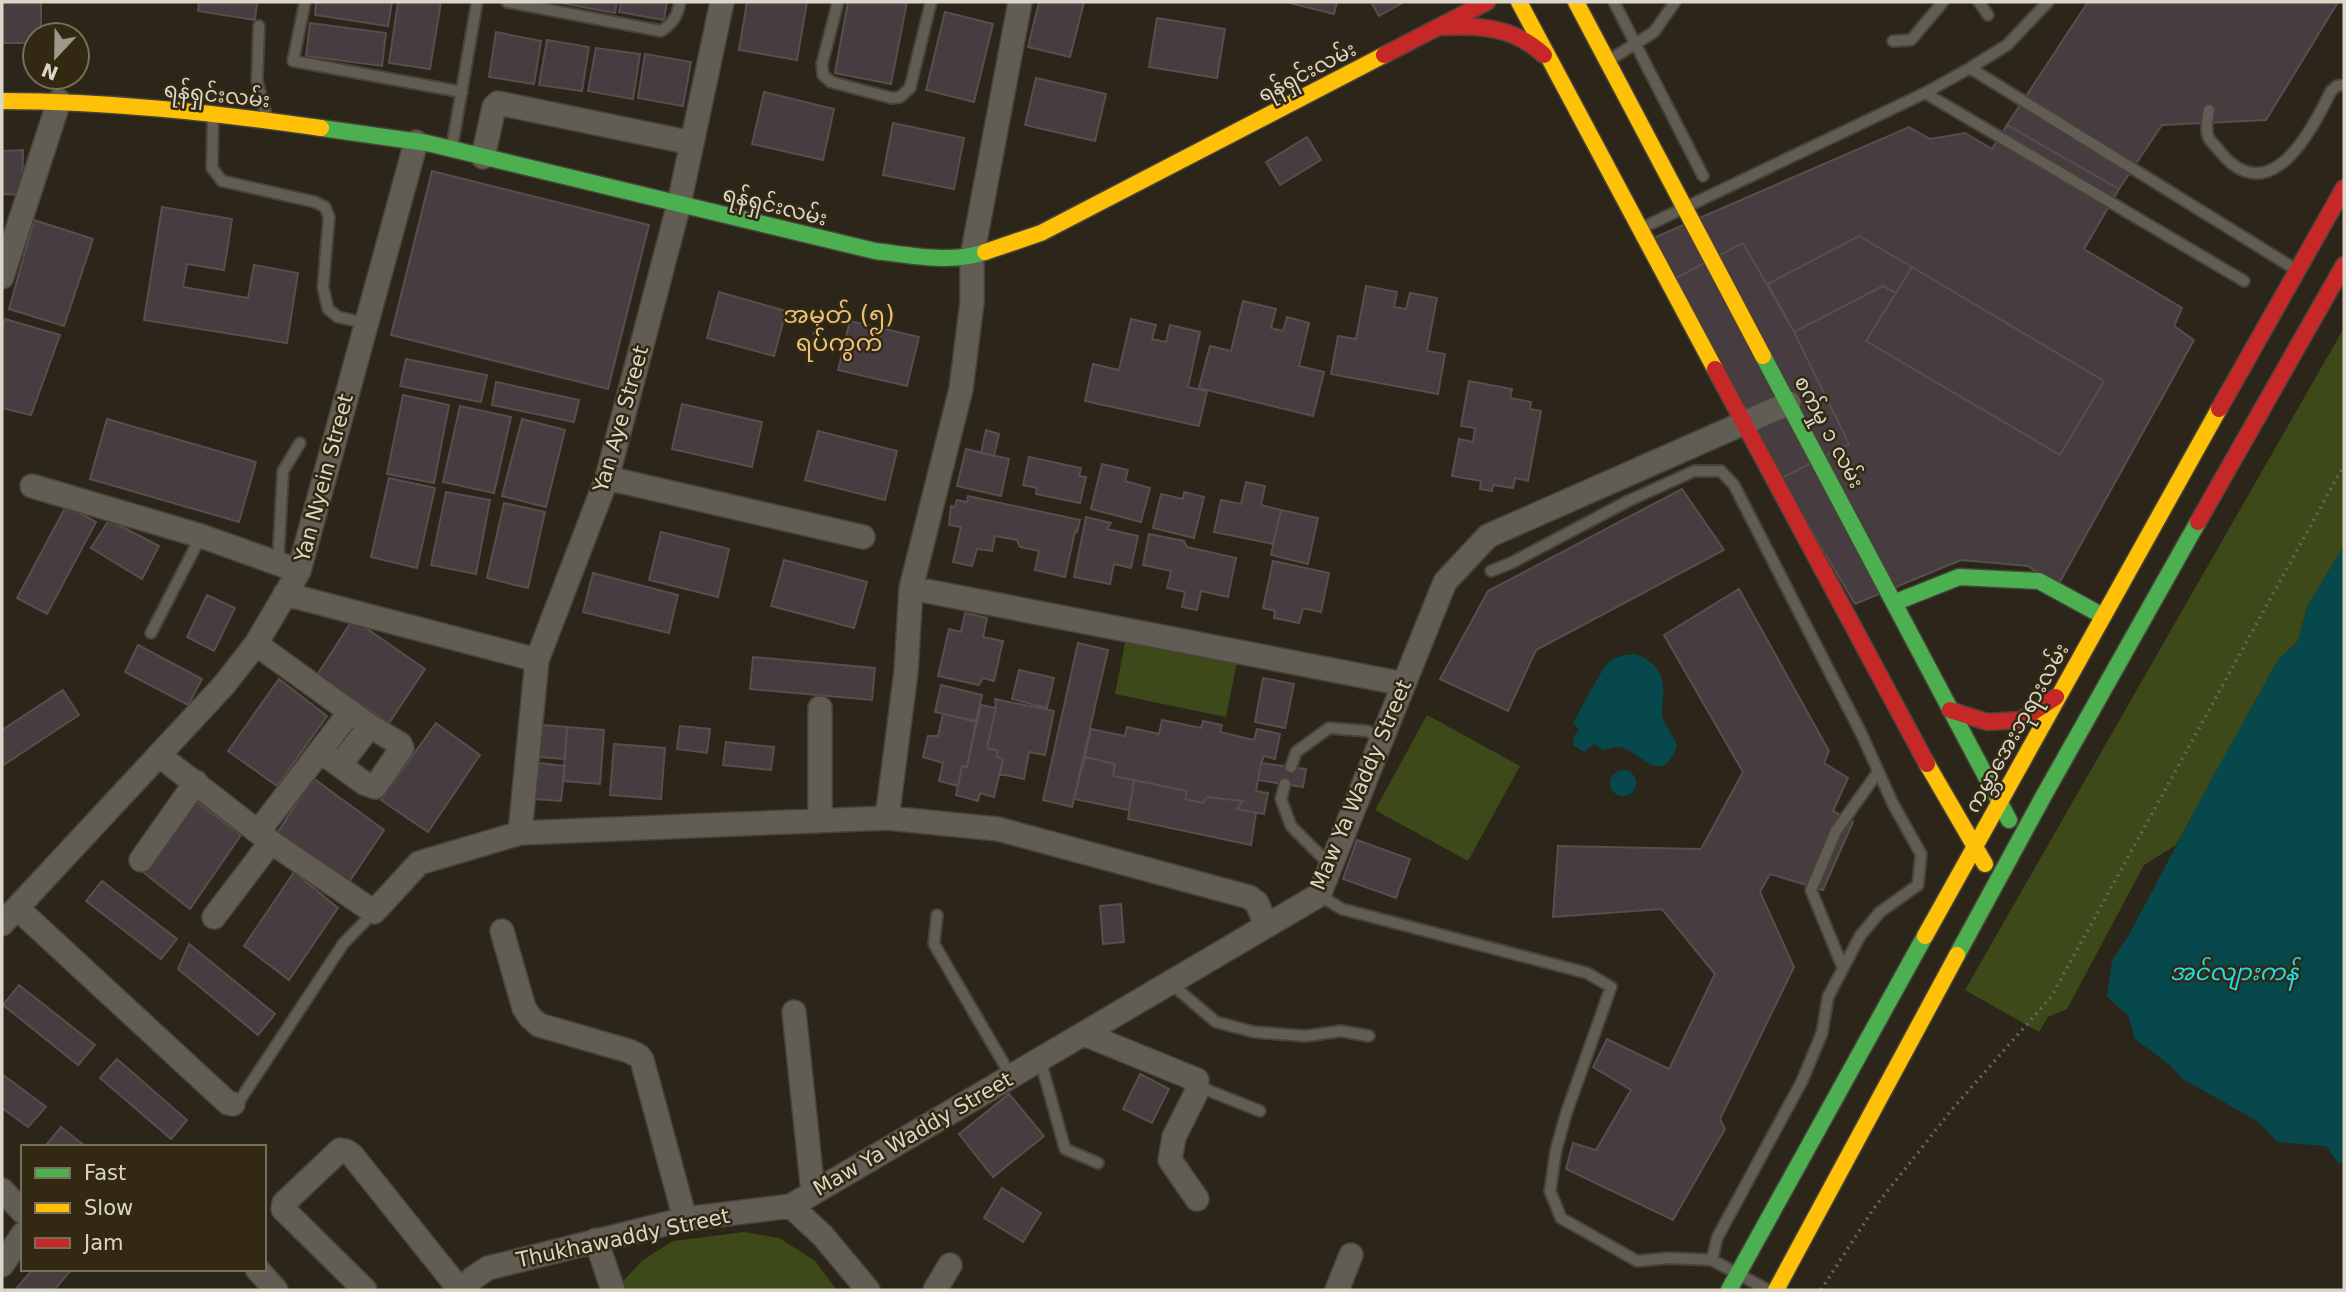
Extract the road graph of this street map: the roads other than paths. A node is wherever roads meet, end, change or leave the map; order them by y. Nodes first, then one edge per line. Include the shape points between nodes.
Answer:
1 (305, 2) edge
2 (477, 2) edge
3 (507, 2) edge
4 (680, 2) edge
5 (722, 2) edge
6 (838, 2) edge
7 (931, 2) edge
8 (1020, 2) edge
9 (1487, 2) edge
10 (1519, 2) edge
11 (1576, 2) edge
12 (1614, 2) edge
13 (1675, 2) edge
14 (1943, 2) edge
15 (1979, 2) edge
16 (2049, 2) edge
17 (1988, 15) dead end
18 (259, 26) dead end
19 (1441, 27) junction
20 (1893, 41) dead end
21 (1634, 42) junction
22 (1608, 61) junction
23 (1553, 65) junction
24 (1970, 68) junction
25 (2344, 85) edge
26 (461, 92) junction
27 (1924, 93) junction
28 (2, 101) edge
29 (59, 101) junction
30 (2209, 110) dead end
31 (213, 113) junction
32 (267, 121) junction
33 (416, 142) junction
34 (692, 143) junction
35 (451, 149) junction
36 (483, 157) junction
37 (1703, 176) dead end
38 (2344, 188) edge
39 (679, 204) junction
40 (1686, 207) junction
41 (1641, 229) junction
42 (972, 257) junction
43 (2344, 265) edge
44 (2297, 270) junction
45 (2, 277) edge
46 (2244, 281) dead end
47 (366, 323) junction
48 (1789, 403) junction
49 (1742, 424) junction
50 (300, 443) dead end
51 (607, 478) junction
52 (32, 486) dead end
53 (201, 536) junction
54 (863, 537) dead end
55 (278, 562) junction
56 (299, 571) junction
57 (1491, 571) dead end
58 (911, 588) junction
59 (285, 594) junction
60 (1896, 602) junction
61 (2103, 616) junction
62 (151, 633) dead end
63 (256, 644) junction
64 (537, 660) junction
65 (1404, 684) junction
66 (2059, 695) junction
67 (820, 708) dead end
68 (1950, 710) junction
69 (350, 712) junction
70 (370, 726) junction
71 (1382, 738) junction
72 (320, 751) junction
73 (160, 756) junction
74 (340, 765) junction
75 (1291, 767) dead end
76 (1878, 772) junction
77 (196, 782) junction
78 (1285, 784) dead end
79 (2000, 805) junction
80 (887, 818) junction
81 (820, 821) junction
82 (520, 833) junction
83 (265, 837) junction
84 (2021, 838) junction
85 (1975, 848) junction
86 (141, 860) dead end
87 (1331, 866) junction
88 (1996, 882) junction
89 (1319, 895) junction
90 (374, 912) junction
91 (937, 915) dead end
92 (9, 916) edge
93 (214, 917) dead end
94 (1266, 926) junction
95 (502, 931) dead end
96 (1843, 968) junction
97 (1170, 983) junction
98 (794, 1012) dead end
99 (1084, 1034) junction
100 (1369, 1035) dead end
101 (1040, 1059) junction
102 (1012, 1076) junction
103 (1196, 1086) junction
104 (233, 1104) joint
105 (1260, 1111) dead end
106 (1098, 1163) dead end
107 (2, 1190) edge
108 (813, 1193) junction
109 (1197, 1199) dead end
110 (791, 1206) junction
111 (21, 1210) edge
112 (685, 1219) junction
113 (21, 1237) edge
114 (596, 1240) junction
115 (1351, 1255) dead end
116 (1712, 1260) junction
117 (2, 1265) edge
118 (950, 1265) dead end
119 (259, 1271) edge
120 (1738, 1274) junction
121 (276, 1290) edge
122 (365, 1290) edge
123 (460, 1290) edge
124 (465, 1290) edge
125 (613, 1290) edge
126 (868, 1290) edge
127 (934, 1290) edge
128 (1337, 1290) edge
129 (1729, 1290) edge
130 (1768, 1290) edge
131 (1776, 1290) edge

1 - 26 lane via 293,61
2 - 26 lane
3 - 4 lane via 661,30 678,15
5 - 34 street, Yan Aye Street
6 - 7 lane via 823,75 831,82 892,98 909,88
8 - 42 street
9 - 19 main road, ရန်ရှင်းလမ်း
10 - 23 main road
11 - 22 main road, စက်မှု ၁ လမ်း
12 - 21 lane
13 - 21 lane via 1654,32
14 - 20 lane via 1911,40
15 - 17 lane
16 - 24 lane via 2007,45
18 - 32 lane via 257,81
19 - 23 main road via 1477,25 1510,31 1535,45
19 - 42 main road, ရန်ရှင်းလမ်း via 1041,233
21 - 22 lane
21 - 37 lane
22 - 40 main road, စက်မှု ၁ လမ်း
23 - 41 main road
24 - 27 lane
24 - 44 lane
25 - 30 lane via 2330,91 2289,159 2256,174 2232,165 2208,137
26 - 35 lane
27 - 40 lane
27 - 46 lane
28 - 29 main road, ရန်ရှင်းလမ်း
29 - 31 main road, ရန်ရှင်းလမ်း
29 - 45 street
31 - 32 main road, ရန်ရှင်းလမ်း
31 - 47 lane via 212,168 222,181 325,207 329,217 323,287 328,309 338,317
32 - 33 main road, ရန်ရှင်းလမ်း
33 - 35 main road, ရန်ရှင်းလမ်း
33 - 47 street, Yan Nyein Street
34 - 36 street via 498,103
34 - 39 street, Yan Aye Street
35 - 36 main road, ရန်ရှင်းလမ်း
36 - 39 main road, ရန်ရှင်းလမ်း
38 - 44 main road, ကမ္ဘာအေးဘုရားလမ်း
39 - 42 main road, ရန်ရှင်းလမ်း via 875,251
39 - 51 street, Yan Aye Street
40 - 41 lane
40 - 48 main road, စက်မှု ၁ လမ်း
41 - 49 main road
42 - 58 street via 972,302 961,389
43 - 84 main road
44 - 61 main road, ကမ္ဘာအေးဘုရားလမ်း
47 - 56 street, Yan Nyein Street
48 - 49 street, Maw Ya Waddy Street
48 - 60 main road, စက်မှု ၁ လမ်း
49 - 65 street, Maw Ya Waddy Street via 1488,536 1445,582
49 - 85 main road via 1869,645
50 - 55 lane via 283,471
51 - 54 street
51 - 64 street, Yan Aye Street
52 - 53 street
53 - 55 street
53 - 62 lane
55 - 56 street
56 - 59 street, Yan Nyein Street
57 - 76 lane via 1694,471 1721,471 1734,485
58 - 65 street
58 - 80 street via 906,672
59 - 63 street, Yan Nyein Street
59 - 64 street
60 - 61 main road via 1959,577 2039,581
60 - 68 main road, စက်မှု ၁ လမ်း via 1903,630
61 - 66 main road, ကမ္ဘာအေးဘုရားလမ်း
63 - 69 street
63 - 73 street, Yan Nyein Street
64 - 82 street, Yan Aye Street
65 - 71 street, Maw Ya Waddy Street
66 - 68 main road via 2021,720 1987,722
66 - 79 main road, ကမ္ဘာအေးဘုရားလမ်း
67 - 81 street
68 - 79 main road, စက်မှု ၁ လမ်း
69 - 70 street
69 - 72 street
70 - 74 street
70 - 74 street via 402,748 376,787
71 - 75 lane via 1367,731 1329,728 1296,752
71 - 87 street, Maw Ya Waddy Street
72 - 74 street
72 - 83 street
73 - 77 street
73 - 92 street, Yan Nyein Street
76 - 96 lane via 1836,831 1811,890
76 - 96 lane via 1921,854 1918,885 1880,912
77 - 83 street
77 - 86 street
78 - 87 lane via 1281,799 1291,826
79 - 84 main road, စက်မှု ၁ လမ်း
79 - 85 main road, ကမ္ဘာအေးဘုရားလမ်း
80 - 81 street
80 - 94 street via 998,829 1249,897 1257,903
81 - 82 street
82 - 90 street via 419,863
83 - 90 street
83 - 93 street
84 - 88 main road
85 - 88 main road
85 - 120 main road, ကမ္ဘာအေးဘုရားလမ်း
87 - 89 street, Maw Ya Waddy Street
88 - 131 main road
89 - 94 street, Maw Ya Waddy Street
89 - 116 lane via 1342,909 1587,973 1611,987 1556,1150 1550,1191 1555,1206 1561,1218 1637,1261
90 - 104 lane via 343,944 238,1103
91 - 102 lane via 934,944
92 - 104 street
94 - 97 street, Maw Ya Waddy Street
95 - 112 street via 524,1008 539,1025 629,1051 642,1060
96 - 116 lane via 1828,997 1822,1033 1802,1081 1733,1205
97 - 99 street, Maw Ya Waddy Street
97 - 100 lane via 1216,1022 1254,1032
98 - 108 street
99 - 101 street, Maw Ya Waddy Street
99 - 103 street via 1187,1074 1197,1080
101 - 102 street, Maw Ya Waddy Street
101 - 106 lane via 1065,1149
102 - 108 street, Maw Ya Waddy Street
103 - 105 lane
103 - 109 street via 1174,1136 1170,1160
107 - 111 street
108 - 110 street, Maw Ya Waddy Street
110 - 112 street, Thukhawaddy Street
110 - 126 street
112 - 114 street, Thukhawaddy Street
113 - 117 street
114 - 124 street, Thukhawaddy Street via 488,1268 472,1278
114 - 125 street
115 - 128 street
116 - 120 lane
118 - 127 street
119 - 121 street
120 - 129 main road, ကမ္ဘာအေးဘုရားလမ်း
120 - 130 lane
122 - 123 street via 283,1209 340,1150 352,1155

